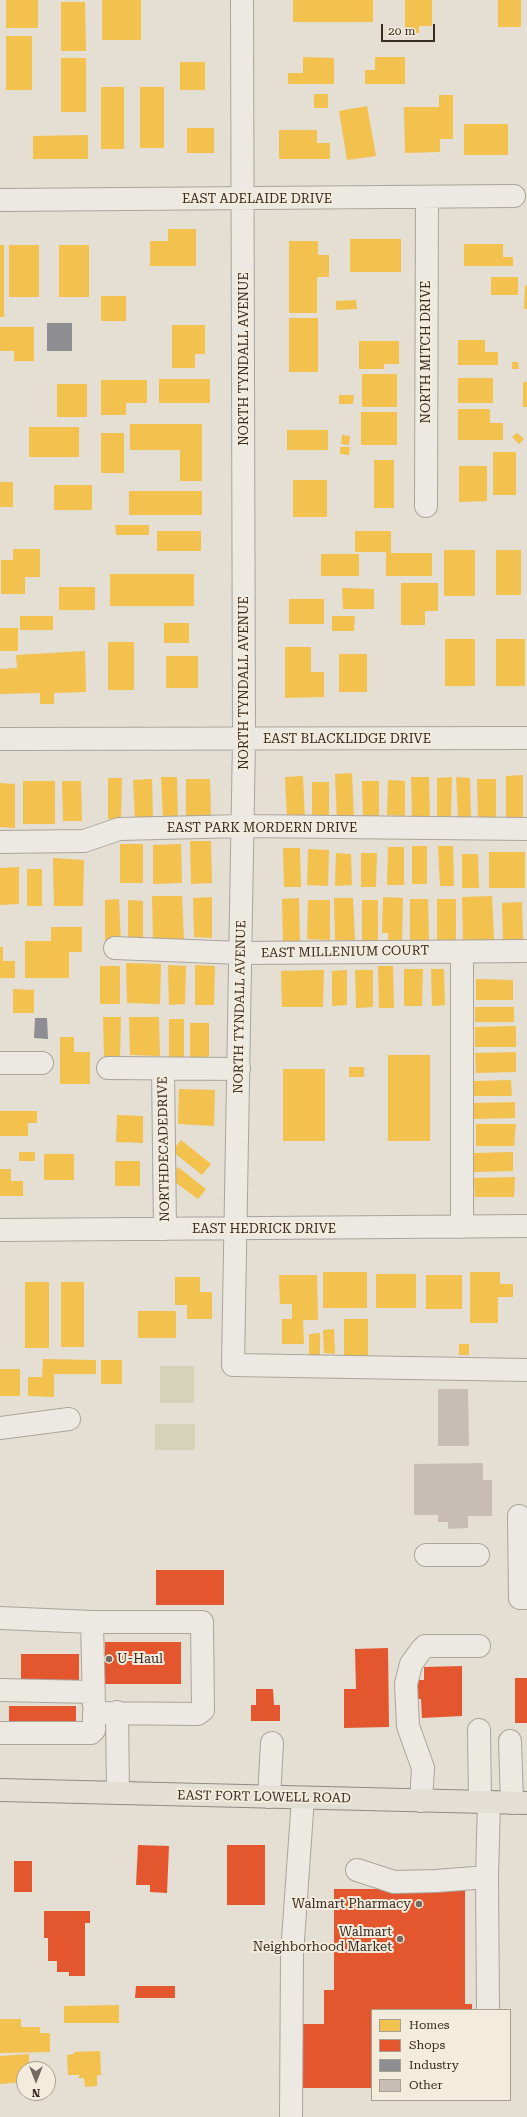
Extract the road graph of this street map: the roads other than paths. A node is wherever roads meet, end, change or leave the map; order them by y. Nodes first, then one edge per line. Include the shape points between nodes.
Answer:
1 (242, 0) edge
2 (514, 196) dead end
3 (427, 198) junction
4 (244, 199) junction
5 (0, 200) edge
6 (426, 506) dead end
7 (527, 738) edge
8 (0, 739) edge
9 (244, 740) junction
10 (242, 826) junction
11 (527, 829) edge
12 (0, 842) edge
13 (115, 948) dead end
14 (527, 951) edge
15 (241, 953) junction
16 (462, 953) junction
17 (0, 1063) edge
18 (42, 1063) dead end
19 (108, 1068) dead end
20 (163, 1069) junction
21 (239, 1069) junction
22 (527, 1226) edge
23 (462, 1227) junction
24 (165, 1229) junction
25 (236, 1229) junction
26 (0, 1230) edge
27 (527, 1370) edge
28 (481, 1381) dead end
29 (428, 1382) dead end
30 (69, 1419) dead end
31 (0, 1428) edge
32 (519, 1516) dead end
33 (426, 1554) dead end
34 (478, 1554) dead end
35 (527, 1598) edge
36 (0, 1618) edge
37 (92, 1622) junction
38 (479, 1646) dead end
39 (0, 1690) edge
40 (93, 1702) junction
41 (118, 1712) junction
42 (479, 1730) dead end
43 (0, 1733) edge
44 (510, 1741) dead end
45 (272, 1743) dead end
46 (0, 1790) edge
47 (118, 1793) junction
48 (269, 1797) junction
49 (303, 1798) junction
50 (421, 1801) junction
51 (485, 1802) junction
52 (519, 1803) edge
53 (357, 1870) dead end
54 (487, 1877) junction
55 (488, 2009) edge
56 (290, 2117) edge

1 - 4 street, NORTH TYNDALL AVENUE
2 - 3 street, EAST ADELAIDE DRIVE
3 - 4 street, EAST ADELAIDE DRIVE
3 - 6 street, NORTH MITCH DRIVE
4 - 5 street, EAST ADELAIDE DRIVE
4 - 9 street, NORTH TYNDALL AVENUE
7 - 9 street, EAST BLACKLIDGE DRIVE
8 - 9 street, EAST BLACKLIDGE DRIVE
9 - 10 street, NORTH TYNDALL AVENUE
10 - 11 street, EAST PARK MORDERN DRIVE
10 - 12 street, EAST PARK MORDERN DRIVE via 119,829 84,841
10 - 15 street, NORTH TYNDALL AVENUE
13 - 15 street, EAST MILLENIUM COURT
14 - 16 street, EAST MILLENIUM COURT
15 - 16 street, EAST MILLENIUM COURT
15 - 21 street, NORTH TYNDALL AVENUE
16 - 23 street
17 - 18 street
19 - 20 street
20 - 21 street
20 - 24 street, NORTHDECADEDRIVE
21 - 25 street, NORTH TYNDALL AVENUE
22 - 23 street, EAST HEDRICK DRIVE
23 - 25 street, EAST HEDRICK DRIVE
24 - 25 street, EAST HEDRICK DRIVE
24 - 26 street, EAST HEDRICK DRIVE
25 - 27 street, NORTH TYNDALL AVENUE via 233,1365
28 - 29 street
30 - 31 street
32 - 35 street via 520,1598
33 - 34 street
36 - 37 street
37 - 40 street
37 - 41 street via 202,1622 203,1710 198,1714
38 - 50 street via 423,1647 411,1664 406,1684 408,1726 423,1768
39 - 40 street
40 - 41 street
40 - 43 street via 94,1730 91,1733
41 - 47 street
42 - 51 street
44 - 52 street
45 - 48 street
46 - 47 main road, EAST FORT LOWELL ROAD
47 - 48 main road, EAST FORT LOWELL ROAD
48 - 49 main road, EAST FORT LOWELL ROAD
49 - 50 main road, EAST FORT LOWELL ROAD
49 - 56 street via 292,1954
50 - 51 main road, EAST FORT LOWELL ROAD
51 - 52 main road, EAST FORT LOWELL ROAD
51 - 54 street
53 - 54 street via 394,1882 436,1882
54 - 55 street

